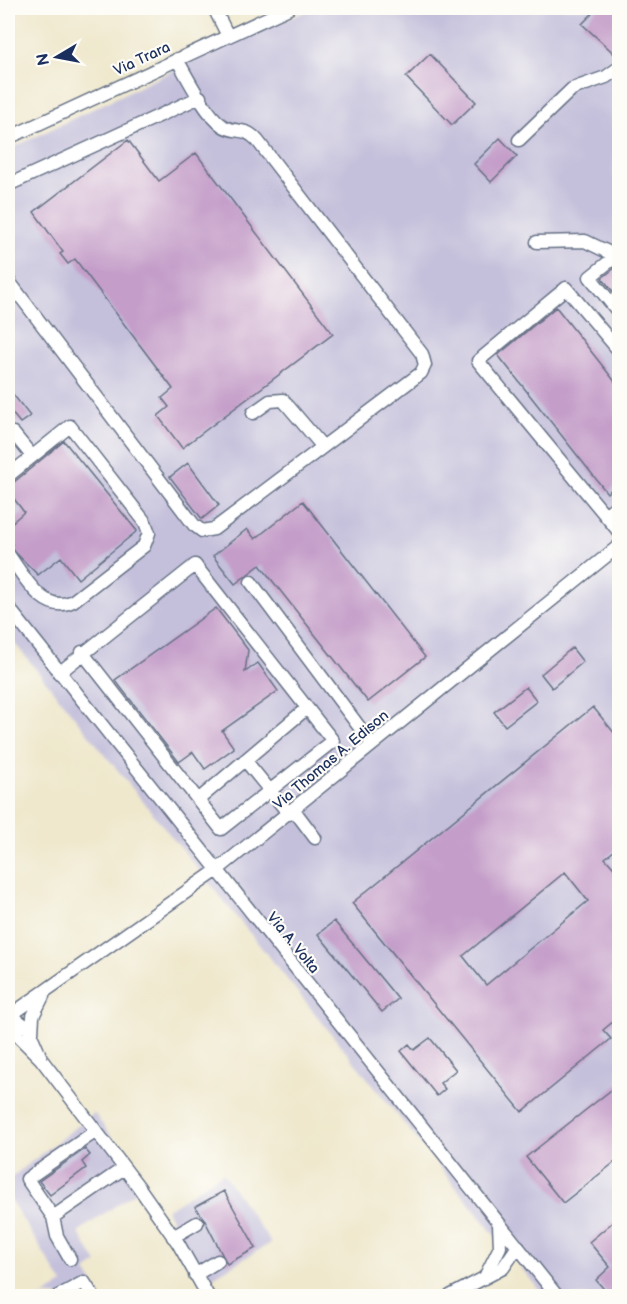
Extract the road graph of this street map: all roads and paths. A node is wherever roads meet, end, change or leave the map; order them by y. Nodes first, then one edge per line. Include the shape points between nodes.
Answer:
1 (214, 8) edge
2 (289, 8) edge
3 (228, 36) junction
4 (177, 59) junction
5 (620, 67) edge
6 (200, 97) junction
7 (8, 138) edge
8 (519, 140) dead end
9 (8, 185) edge
10 (537, 242) dead end
11 (618, 255) edge
12 (8, 280) edge
13 (620, 314) edge
14 (620, 352) edge
15 (253, 413) dead end
16 (13, 433) dead end
17 (323, 447) junction
18 (32, 456) junction
19 (8, 476) edge
20 (620, 503) edge
21 (605, 515) junction
22 (620, 533) edge
23 (618, 549) edge
24 (8, 554) edge
25 (251, 582) dead end
26 (8, 607) edge
27 (82, 652) junction
28 (59, 673) junction
29 (307, 708) junction
30 (372, 744) junction
31 (245, 760) junction
32 (270, 790) junction
33 (198, 800) junction
34 (292, 812) junction
35 (315, 838) dead end
36 (216, 871) junction
37 (52, 986) junction
38 (9, 1016) edge
39 (32, 1034) junction
40 (8, 1038) edge
41 (23, 1044) junction
42 (41, 1059) junction
43 (96, 1131) junction
44 (124, 1168) junction
45 (53, 1217) junction
46 (197, 1222) dead end
47 (499, 1223) junction
48 (173, 1237) junction
49 (518, 1246) junction
50 (70, 1259) dead end
51 (218, 1260) dead end
52 (499, 1263) junction
53 (537, 1270) junction
54 (195, 1275) junction
55 (58, 1296) edge
56 (93, 1296) edge
57 (208, 1296) edge
58 (450, 1296) edge
59 (557, 1296) edge

1 - 3 street
2 - 3 street, Via Trara
3 - 4 street, Via Trara
4 - 6 street
4 - 7 street, Via Trara
5 - 8 street via 602,79 572,89
6 - 9 street
6 - 17 street via 221,125 254,136 424,358 425,365 418,376
10 - 11 street via 585,241
11 - 13 street via 590,277
12 - 17 street via 199,530 214,528
14 - 21 street via 566,288 478,361
15 - 17 street via 270,401 283,400
16 - 18 street
18 - 19 street
18 - 24 street via 70,426 145,522 149,537 141,548 64,604 42,598
20 - 21 street
21 - 22 street
23 - 30 street, Via Thomas A. Edison
25 - 30 street
26 - 28 street, Via A. Volta
27 - 28 street
27 - 29 street via 195,565
27 - 33 street
28 - 36 street, Via A. Volta
29 - 31 street
29 - 32 street via 333,741
30 - 34 street, Via Thomas A. Edison
31 - 32 street
31 - 33 street
32 - 33 street via 220,829
32 - 34 street
34 - 35 street
34 - 36 street, Via Thomas A. Edison
36 - 37 street, Via Thomas A. Edison
36 - 47 street, Via A. Volta
37 - 38 street, Via Thomas A. Edison
37 - 39 street via 36,1007
38 - 39 street via 23,1022
38 - 41 street
39 - 42 street
40 - 41 street
41 - 42 street
42 - 43 street
43 - 44 street
43 - 45 street via 27,1179
44 - 45 street
44 - 48 street
45 - 50 street via 57,1236
46 - 48 street
47 - 49 street, Via A. Volta
47 - 52 street
48 - 54 street
49 - 52 street
49 - 53 street, Via A. Volta
51 - 54 street
52 - 53 street
52 - 58 street via 484,1277
53 - 59 street, Via A. Volta
54 - 57 street
55 - 56 street via 84,1282

